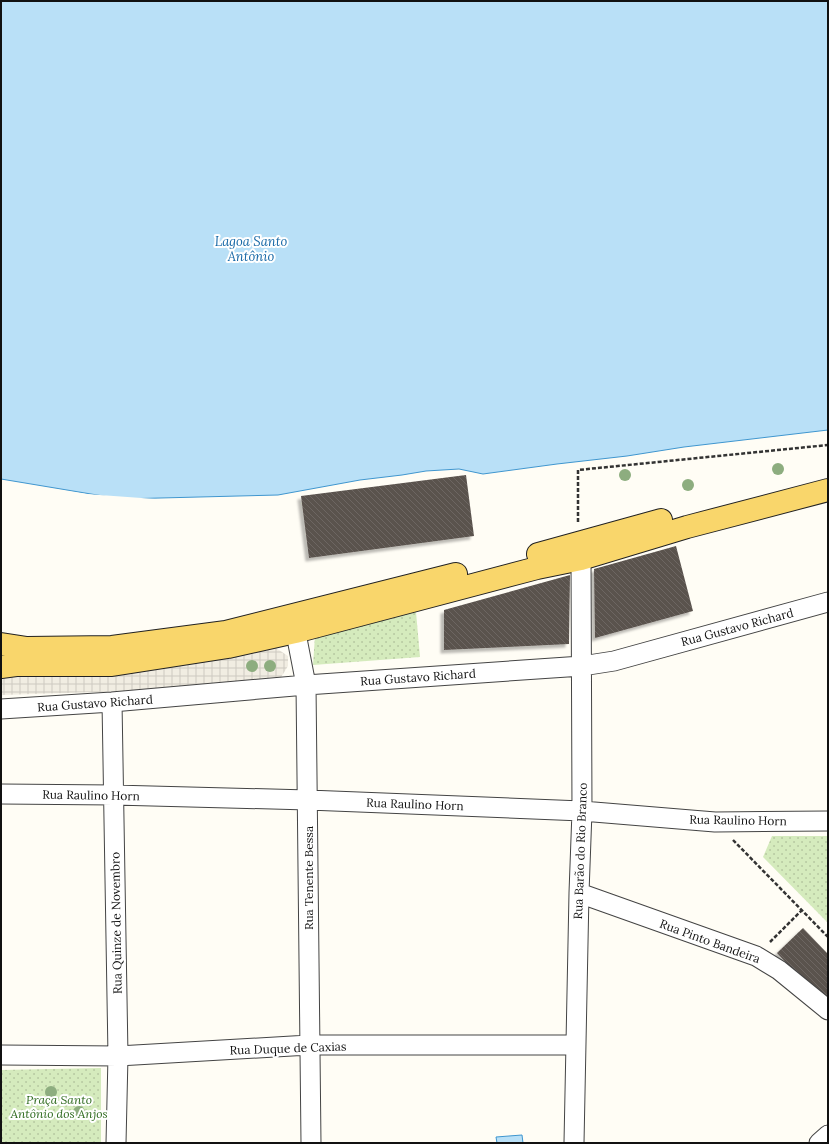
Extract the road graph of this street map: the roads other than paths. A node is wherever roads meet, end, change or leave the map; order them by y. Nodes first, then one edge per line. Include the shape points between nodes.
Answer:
1 (828, 475) edge
2 (828, 490) edge
3 (721, 511) junction
4 (580, 551) junction
5 (828, 602) edge
6 (294, 623) junction
7 (1, 644) edge
8 (1, 666) edge
9 (582, 666) junction
10 (306, 685) junction
11 (112, 702) junction
12 (1, 709) edge
13 (1, 794) edge
14 (114, 795) junction
15 (308, 800) junction
16 (582, 811) junction
17 (828, 821) edge
18 (579, 893) junction
19 (828, 1010) edge
20 (309, 1045) junction
21 (575, 1045) junction
22 (1, 1055) edge
23 (118, 1056) junction
24 (828, 1135) edge
25 (116, 1143) edge
26 (311, 1143) edge
27 (574, 1143) edge
28 (819, 1143) edge

1 - 3 main road
2 - 3 main road
3 - 4 main road
4 - 6 main road via 537,568 414,593
4 - 9 street, Rua Barão do Rio Branco
5 - 9 street, Rua Gustavo Richard via 614,661
6 - 7 main road via 112,647 27,648
6 - 8 main road via 228,648 112,665
6 - 10 street, Rua Tenente Bessa
9 - 10 street, Rua Gustavo Richard
9 - 16 street, Rua Barão do Rio Branco
10 - 11 street, Rua Gustavo Richard
10 - 15 street, Rua Tenente Bessa
11 - 12 street, Rua Gustavo Richard
11 - 14 street, Rua Quinze de Novembro
13 - 14 street, Rua Raulino Horn
14 - 15 street, Rua Raulino Horn
14 - 23 street, Rua Quinze de Novembro
15 - 16 street, Rua Raulino Horn
15 - 20 street, Rua Tenente Bessa
16 - 17 street, Rua Raulino Horn via 714,822
16 - 18 street, Rua Barão do Rio Branco
18 - 19 street, Rua Pinto Bandeira via 756,956 779,970
18 - 21 street, Rua Barão do Rio Branco
20 - 21 street, Rua Duque de Caxias
20 - 23 street, Rua Duque de Caxias
20 - 26 street, Rua Tenente Bessa
21 - 27 street, Rua Barão do Rio Branco
22 - 23 street, Rua Duque de Caxias
23 - 25 street, Rua Quinze de Novembro
24 - 28 street

